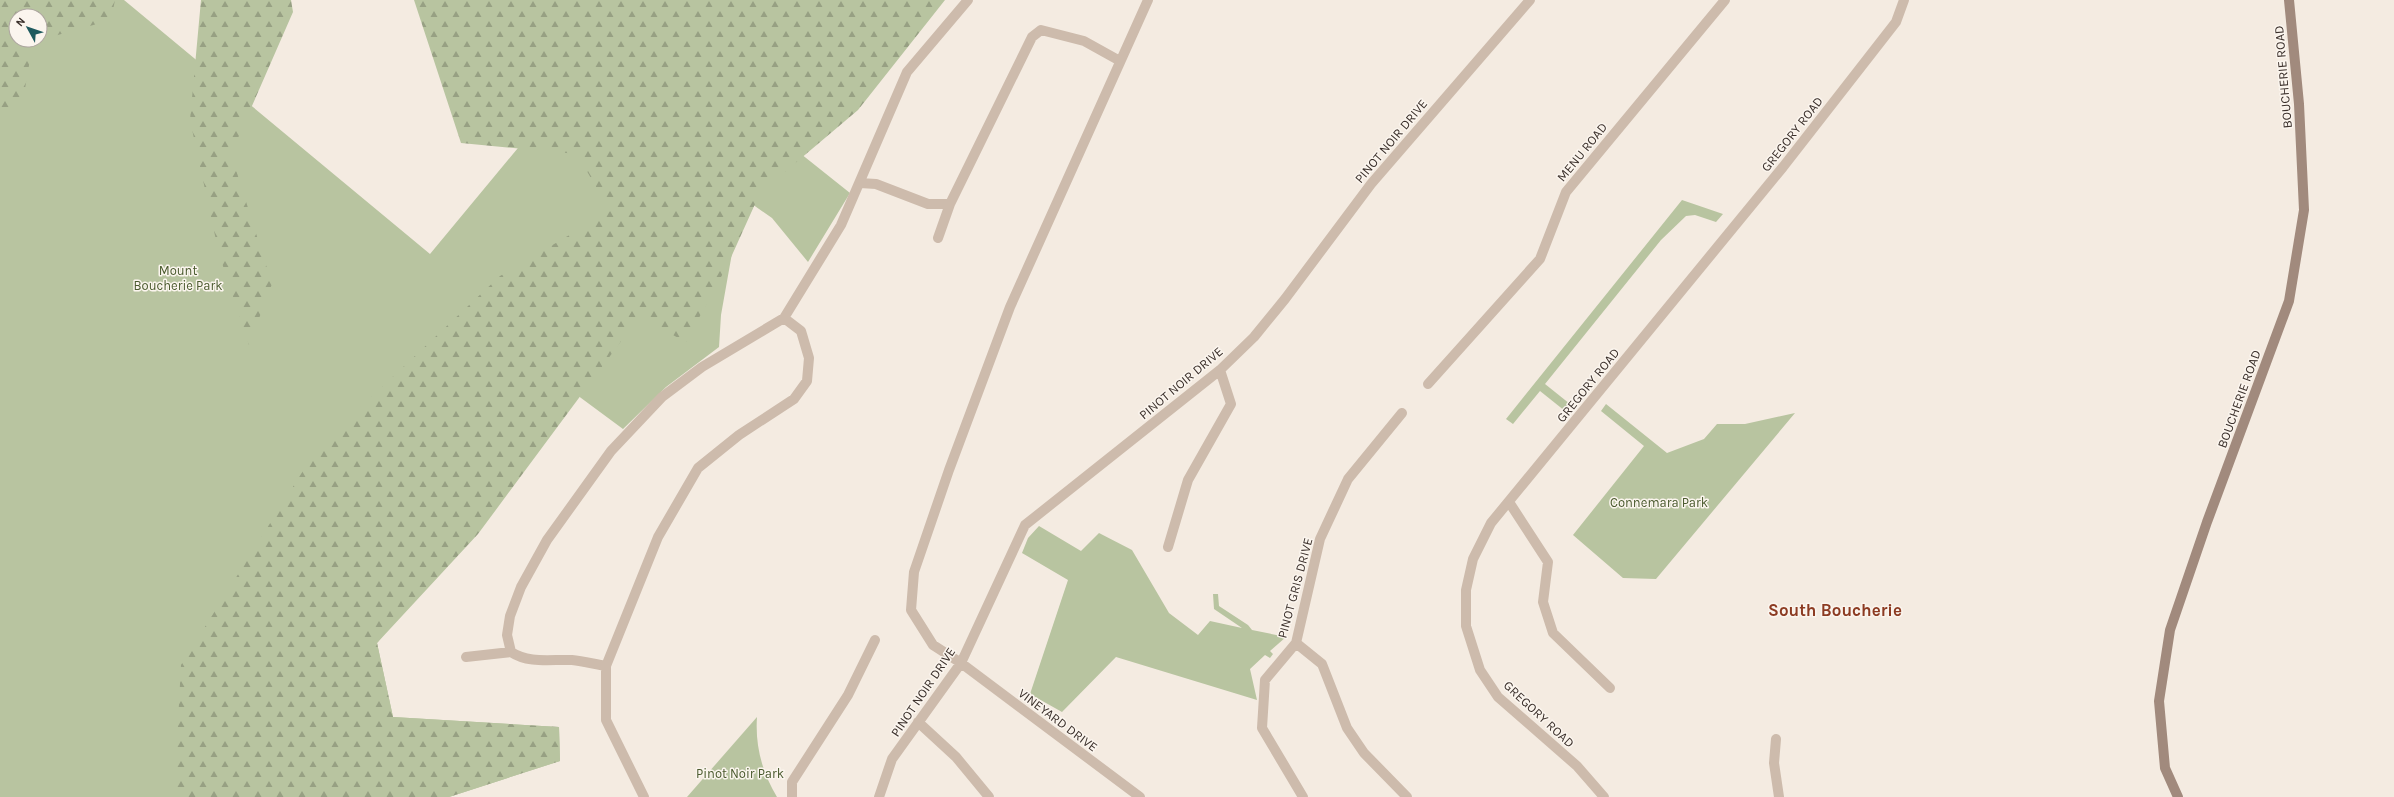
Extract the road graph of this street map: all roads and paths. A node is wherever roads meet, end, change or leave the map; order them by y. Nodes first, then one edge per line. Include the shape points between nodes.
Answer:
1 (968, 0) edge
2 (1148, 0) edge
3 (1530, 0) edge
4 (1725, 0) edge
5 (1904, 0) edge
6 (2289, 0) edge
7 (1120, 61) junction
8 (860, 183) junction
9 (950, 204) junction
10 (938, 238) dead end
11 (784, 318) junction
12 (1220, 370) junction
13 (1428, 384) dead end
14 (1402, 413) dead end
15 (1509, 502) junction
16 (1168, 546) dead end
17 (875, 640) dead end
18 (1296, 643) junction
19 (511, 652) junction
20 (466, 658) dead end
21 (961, 663) junction
22 (606, 666) junction
23 (1610, 688) dead end
24 (918, 722) junction
25 (1776, 739) dead end
26 (642, 796) edge
27 (792, 797) edge
28 (879, 797) edge
29 (989, 797) edge
30 (1140, 797) edge
31 (1303, 797) edge
32 (1406, 797) edge
33 (1604, 797) edge
34 (1779, 797) edge
35 (2178, 797) edge

1 - 8 street via 907,72
2 - 7 street, VINEYARD DRIVE
3 - 12 street, PINOT NOIR DRIVE via 1371,184 1286,299 1254,337
4 - 13 street, MENU ROAD via 1566,192 1540,258
5 - 15 street, GREGORY ROAD via 1896,22 1784,167
6 - 35 main road, BOUCHERIE ROAD via 2299,104 2304,210 2289,301 2170,630 2159,701 2165,768
7 - 9 street via 1084,41 1041,30 1032,37
7 - 21 street, VINEYARD DRIVE via 1010,307 914,572 911,610 933,646
8 - 9 street via 876,184 928,204
8 - 11 street via 841,225
9 - 10 street
11 - 19 street via 702,367 662,397 611,451 547,540 521,587 510,616 507,635
11 - 22 street via 801,331 809,358 807,381 794,399 739,435 698,468 658,537
12 - 16 street via 1231,404 1188,480
12 - 21 street, PINOT NOIR DRIVE via 1025,525
14 - 18 street, PINOT GRIS DRIVE via 1348,480 1320,539
15 - 23 street via 1548,562 1543,602 1553,633
15 - 33 street, GREGORY ROAD via 1491,523 1473,559 1466,590 1466,626 1480,670 1498,697 1577,766
17 - 27 street via 848,695 792,782
18 - 31 street, PINOT GRIS DRIVE via 1265,680 1262,728
18 - 32 street via 1322,664 1348,728 1364,753
19 - 20 street
19 - 22 street via 517,656 542,660 572,660
21 - 24 street, PINOT NOIR DRIVE
21 - 30 street, VINEYARD DRIVE
22 - 26 street via 606,720
24 - 28 street, PINOT NOIR DRIVE via 892,760
24 - 29 street via 956,757
25 - 34 street via 1774,763

